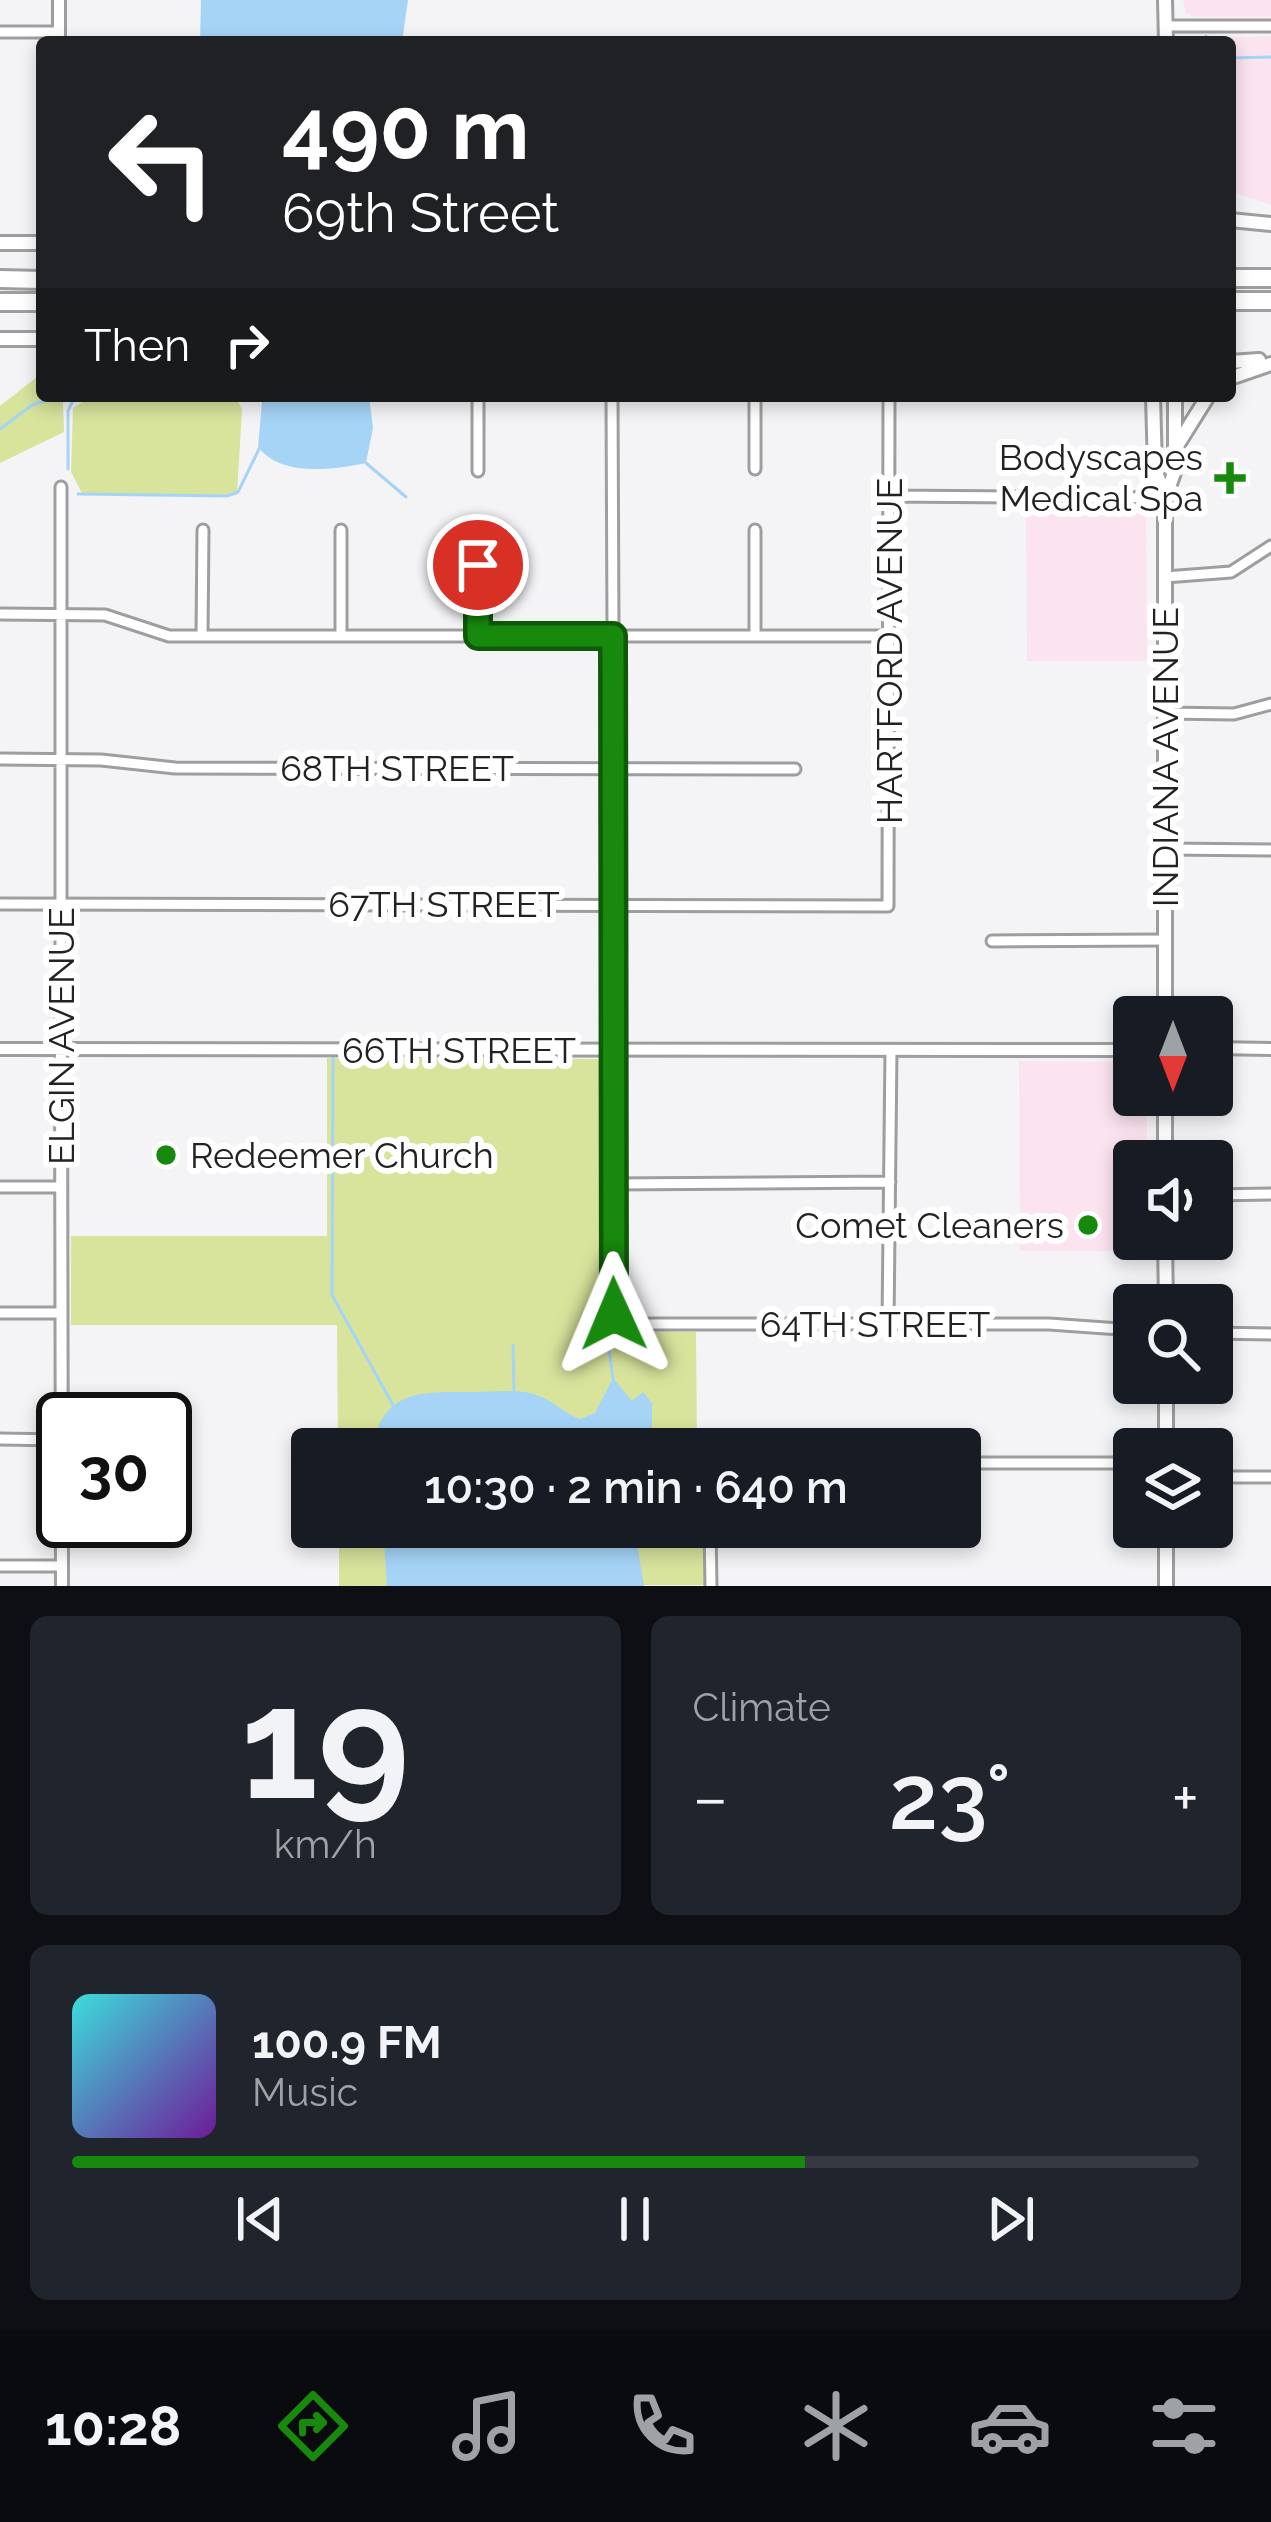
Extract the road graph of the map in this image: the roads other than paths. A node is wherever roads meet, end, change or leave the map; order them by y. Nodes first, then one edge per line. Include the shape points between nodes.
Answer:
1 (59, 0) edge
2 (1165, 0) edge
3 (1166, 26) junction
4 (1271, 26) edge
5 (0, 32) edge
6 (47, 36) edge
7 (59, 36) edge
8 (1166, 36) edge
9 (1236, 221) edge
10 (1271, 224) edge
11 (0, 243) edge
12 (36, 243) edge
13 (1236, 278) edge
14 (1271, 278) edge
15 (0, 279) edge
16 (36, 280) edge
17 (1236, 301) edge
18 (1271, 301) edge
19 (0, 302) edge
20 (36, 302) edge
21 (0, 339) edge
22 (36, 339) edge
23 (1236, 362) edge
24 (1271, 362) edge
25 (1236, 376) edge
26 (478, 402) edge
27 (612, 402) edge
28 (755, 402) edge
29 (889, 402) edge
30 (1151, 402) edge
31 (1175, 402) edge
32 (1203, 402) edge
33 (1175, 450) junction
34 (755, 470) dead end
35 (478, 471) dead end
36 (61, 487) dead end
37 (889, 496) junction
38 (1165, 498) junction
39 (478, 529) dead end
40 (203, 530) dead end
41 (341, 530) dead end
42 (755, 530) dead end
43 (1271, 546) edge
44 (1165, 577) junction
45 (0, 614) edge
46 (61, 614) junction
47 (202, 636) junction
48 (341, 636) junction
49 (478, 636) junction
50 (613, 636) junction
51 (755, 636) junction
52 (889, 636) junction
53 (1271, 704) edge
54 (1165, 713) junction
55 (0, 759) edge
56 (61, 759) junction
57 (613, 768) junction
58 (795, 769) dead end
59 (1165, 849) junction
60 (1271, 850) edge
61 (61, 903) junction
62 (0, 904) edge
63 (613, 904) junction
64 (888, 906) joint
65 (992, 940) dead end
66 (1165, 940) junction
67 (1165, 996) edge
68 (1233, 1048) edge
69 (0, 1049) edge
70 (62, 1049) junction
71 (1271, 1049) edge
72 (613, 1050) junction
73 (891, 1050) junction
74 (1113, 1050) edge
75 (890, 1182) junction
76 (612, 1184) junction
77 (0, 1187) edge
78 (61, 1187) junction
79 (1271, 1194) edge
80 (1233, 1195) edge
81 (0, 1313) edge
82 (62, 1313) junction
83 (888, 1324) junction
84 (1113, 1329) edge
85 (1233, 1333) edge
86 (1271, 1334) edge
87 (62, 1392) edge
88 (0, 1439) edge
89 (36, 1440) edge
90 (981, 1462) edge
91 (1113, 1463) edge
92 (1234, 1477) dead end
93 (1271, 1477) edge
94 (62, 1548) edge
95 (710, 1548) edge
96 (1166, 1548) edge
97 (0, 1566) edge
98 (62, 1566) junction
99 (62, 1586) edge
100 (711, 1586) edge
101 (1166, 1586) edge

1 - 7 street
2 - 3 main road
3 - 4 street
3 - 8 main road
5 - 6 street
9 - 10 main road
11 - 12 main road
13 - 14 highway
15 - 16 highway
17 - 18 highway
19 - 20 highway
21 - 22 main road
23 - 24 main road
24 - 25 main road
26 - 35 street
27 - 50 street
28 - 34 street
29 - 37 street, HARTFORD AVENUE
30 - 38 main road, INDIANA AVENUE
31 - 33 main road, INDIANA AVENUE
32 - 33 main road
33 - 38 main road, INDIANA AVENUE
36 - 46 street, ELGIN AVENUE
37 - 38 street
37 - 52 street, HARTFORD AVENUE
38 - 44 main road, INDIANA AVENUE
39 - 49 street
40 - 47 street
41 - 48 street
42 - 51 street
43 - 44 street via 1231,572
44 - 54 main road, INDIANA AVENUE
45 - 46 street
46 - 47 street
46 - 56 street, ELGIN AVENUE
47 - 48 street
48 - 49 street
49 - 50 street
50 - 51 street
50 - 57 street
51 - 52 street
52 - 64 street, HARTFORD AVENUE
53 - 54 street via 1234,714
54 - 59 main road, INDIANA AVENUE
55 - 56 street, 68TH STREET
56 - 57 street, 68TH STREET via 176,768
56 - 61 street, ELGIN AVENUE
57 - 58 street, 68TH STREET
57 - 63 street
59 - 60 street
59 - 66 main road, INDIANA AVENUE
61 - 62 street, 67TH STREET
61 - 63 street, 67TH STREET
61 - 70 street, ELGIN AVENUE
63 - 64 street, 67TH STREET
63 - 72 street
65 - 66 street
66 - 67 main road, INDIANA AVENUE
68 - 71 street
69 - 70 street, 66TH STREET
70 - 72 street, 66TH STREET
70 - 78 street, ELGIN AVENUE
72 - 73 street, 66TH STREET
72 - 76 street
73 - 74 street, 66TH STREET
73 - 75 street
75 - 76 street
75 - 83 street
76 - 83 street, 64TH STREET via 616,1321
77 - 78 street
78 - 82 street, ELGIN AVENUE
79 - 80 street
81 - 82 street
82 - 87 street, ELGIN AVENUE
83 - 84 street, 64TH STREET
85 - 86 street
88 - 89 street
90 - 91 street
92 - 93 street
94 - 98 street, ELGIN AVENUE
95 - 100 street
96 - 101 main road
97 - 98 street
98 - 99 street, ELGIN AVENUE

